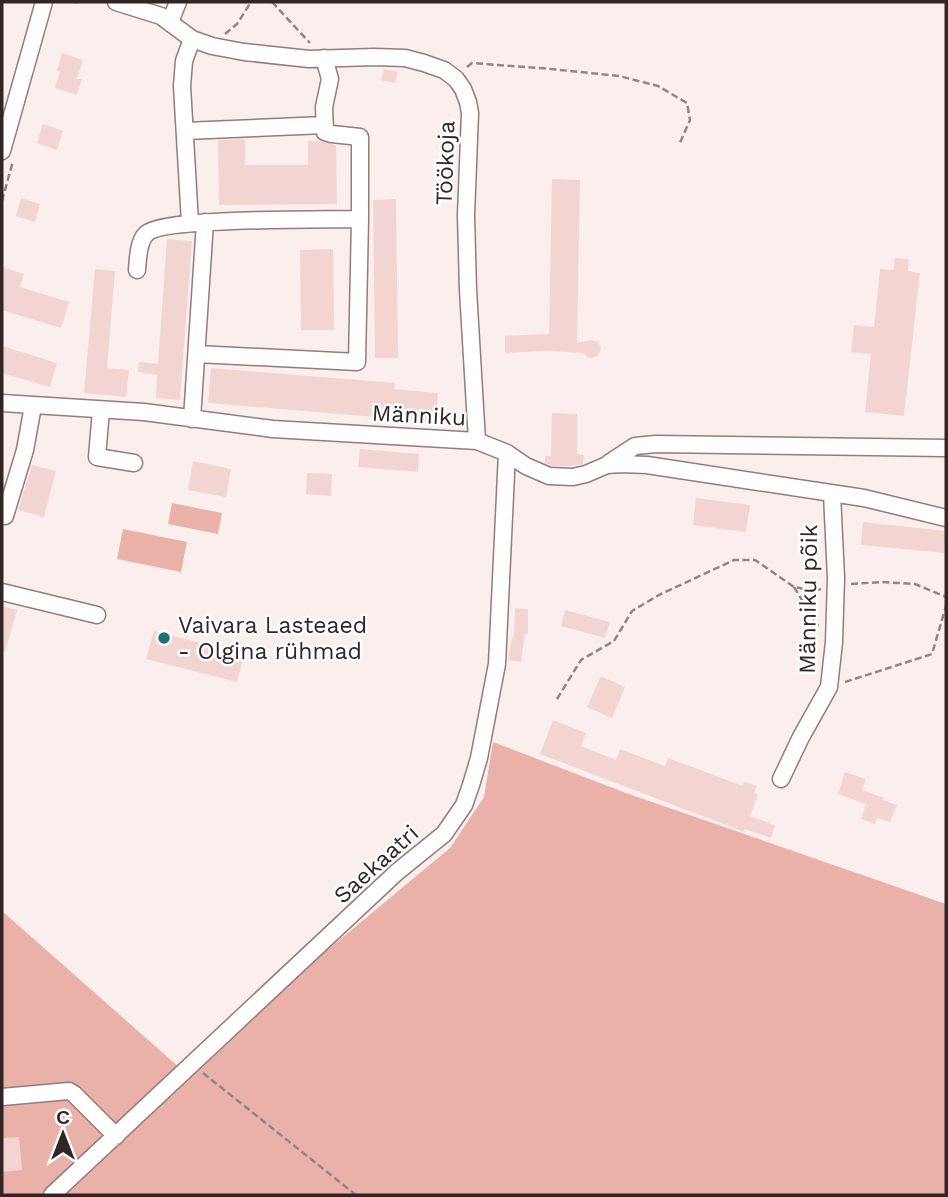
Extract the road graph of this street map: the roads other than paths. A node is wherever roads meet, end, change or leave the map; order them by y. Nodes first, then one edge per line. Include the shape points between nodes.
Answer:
1 (44, 2) edge
2 (116, 2) edge
3 (178, 2) edge
4 (170, 22) junction
5 (192, 39) junction
6 (324, 58) junction
7 (325, 125) junction
8 (185, 131) junction
9 (2, 150) edge
10 (360, 219) junction
11 (197, 222) junction
12 (137, 270) dead end
13 (197, 354) junction
14 (2, 403) edge
15 (33, 406) junction
16 (101, 410) junction
17 (192, 419) junction
18 (477, 441) junction
19 (946, 448) edge
20 (507, 453) junction
21 (134, 463) dead end
22 (607, 464) junction
23 (832, 494) junction
24 (5, 516) dead end
25 (946, 518) edge
26 (2, 592) edge
27 (97, 615) dead end
28 (781, 779) dead end
29 (2, 1097) edge
30 (116, 1136) junction
31 (52, 1195) edge

1 - 9 street
2 - 4 street
3 - 4 street
4 - 5 street
5 - 6 street via 244,52
5 - 8 street via 182,86
6 - 7 street via 330,79
6 - 18 street, Töökoja via 405,58 444,70 463,89 470,113 466,215
7 - 8 street
7 - 10 street via 325,132 360,136
8 - 11 street
10 - 11 street
10 - 13 street via 357,362
11 - 12 street via 145,234
11 - 13 street
13 - 17 street
14 - 15 street, Männiku
15 - 16 street, Männiku
15 - 24 street
16 - 17 street, Männiku
16 - 21 street via 97,457
17 - 18 street, Männiku via 273,429
18 - 20 street, Männiku
19 - 22 street via 656,444 635,446
20 - 22 street, Männiku via 549,476 573,477
20 - 30 street, Saekaatri via 497,664 479,758 464,804 444,834
22 - 23 street, Männiku via 663,467
23 - 25 street, Männiku
23 - 28 street, Männiku põik via 836,583 828,687
26 - 27 street
29 - 30 street via 69,1091
30 - 31 street, Saekaatri

